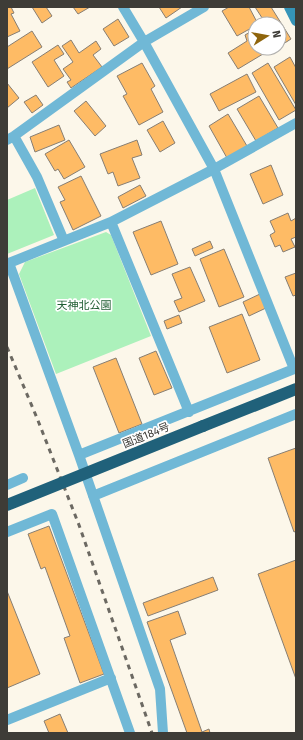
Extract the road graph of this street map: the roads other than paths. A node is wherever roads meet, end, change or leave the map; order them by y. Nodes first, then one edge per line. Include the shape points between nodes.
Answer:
1 (122, 7) edge
2 (204, 7) edge
3 (289, 7) edge
4 (296, 21) edge
5 (144, 42) junction
6 (296, 123) edge
7 (11, 138) edge
8 (214, 169) junction
9 (111, 222) junction
10 (64, 241) junction
11 (295, 369) edge
12 (296, 389) edge
13 (189, 412) junction
14 (296, 414) edge
15 (79, 455) junction
16 (22, 478) dead end
17 (7, 485) edge
18 (93, 496) junction
19 (7, 505) edge
20 (7, 532) edge
21 (111, 678) junction
22 (7, 720) edge
23 (130, 733) edge
24 (163, 733) edge

1 - 5 street
2 - 5 street
3 - 4 street
5 - 7 street
5 - 8 street
6 - 8 street
7 - 10 street via 37,177
8 - 9 street
8 - 11 street
9 - 10 street
9 - 13 street
10 - 15 street via 8,263
11 - 13 street
12 - 19 highway, 国道184号, bridge
13 - 15 street
14 - 18 street
15 - 18 street
16 - 17 street
18 - 24 street via 160,690
20 - 21 street via 52,514
21 - 22 street
21 - 23 street

